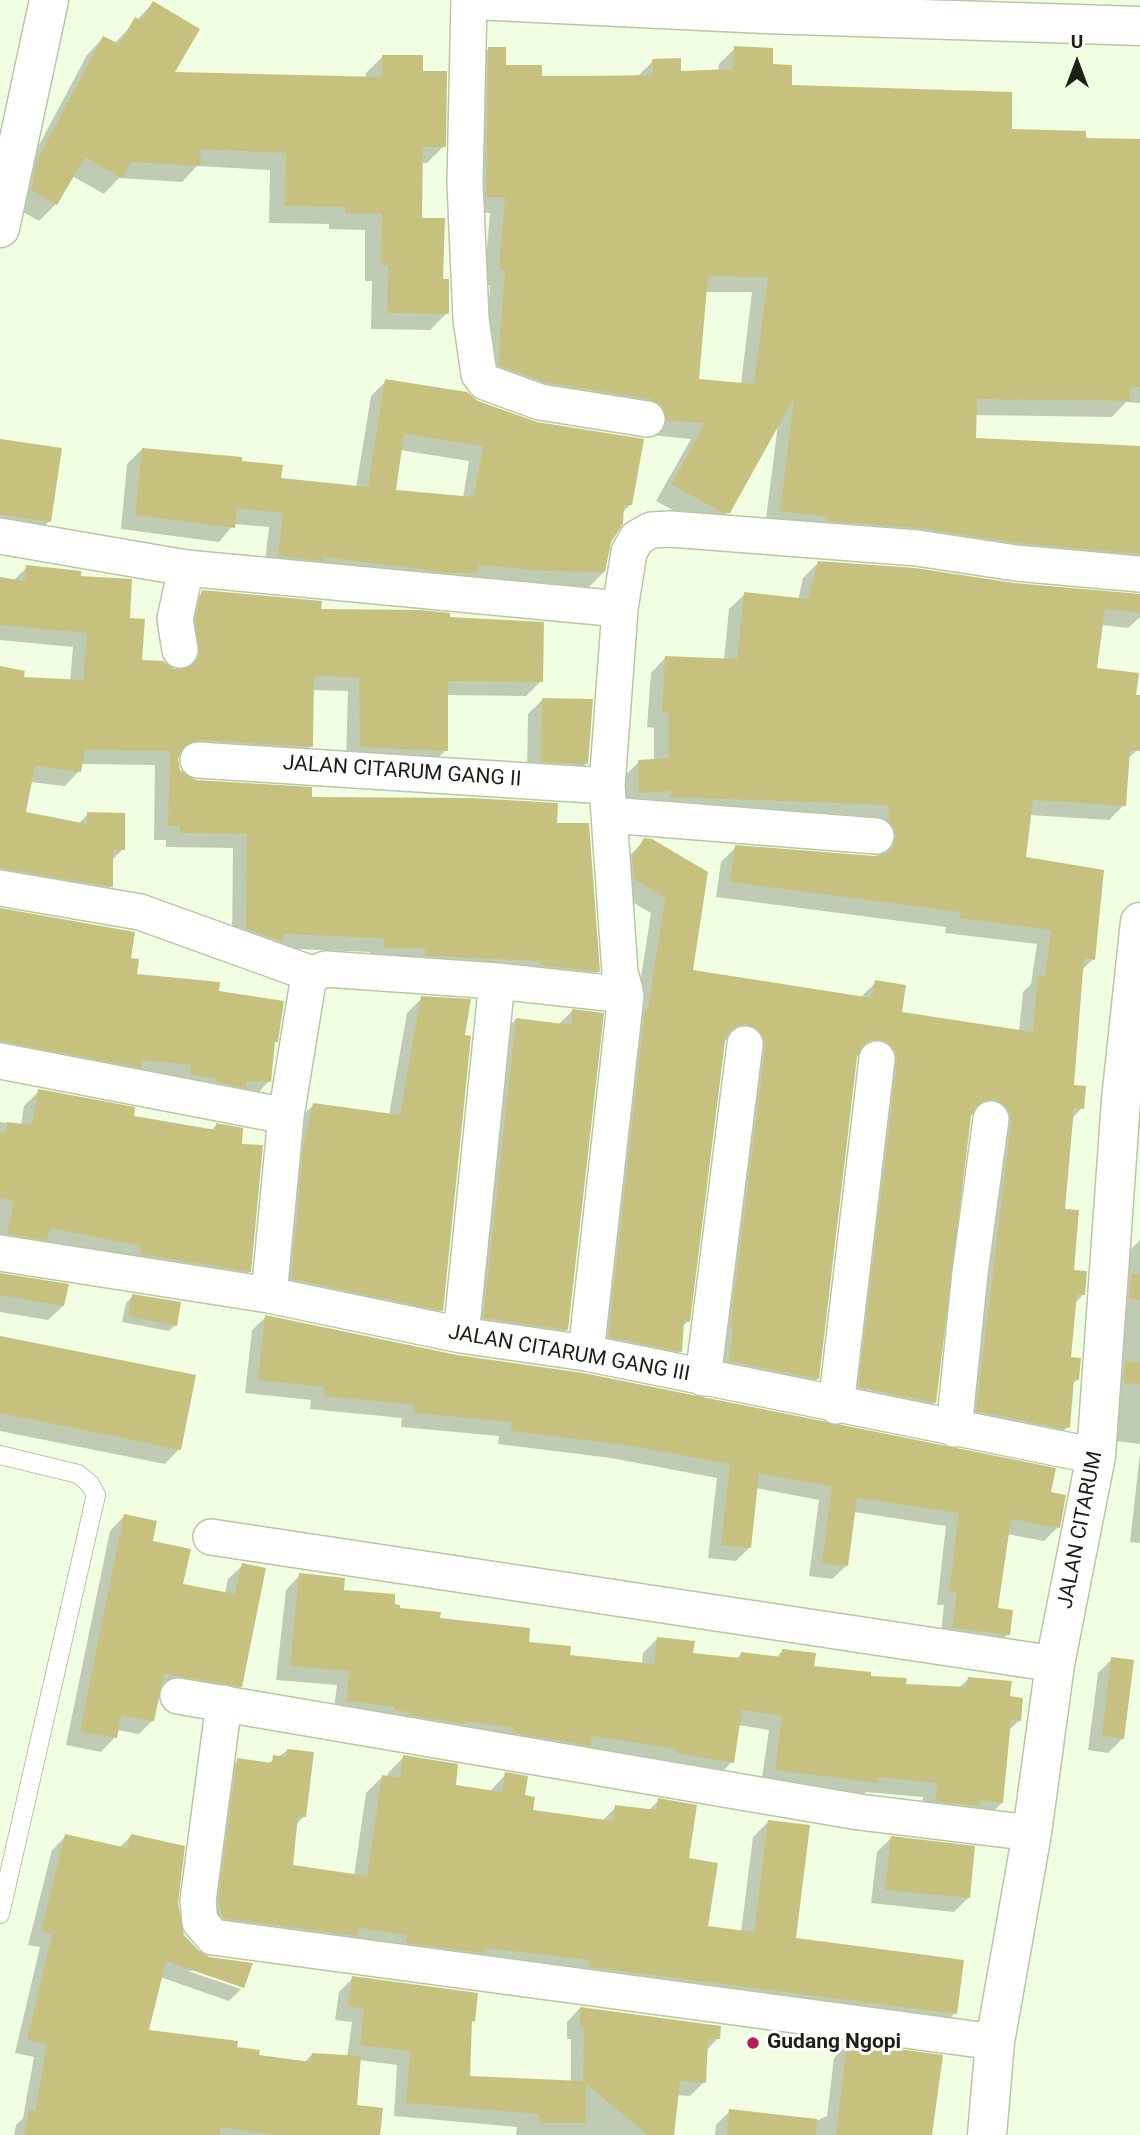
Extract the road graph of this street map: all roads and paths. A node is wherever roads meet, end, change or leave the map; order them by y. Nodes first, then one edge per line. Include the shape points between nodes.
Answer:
1 (49, 0) edge
2 (469, 0) edge
3 (474, 0) edge
4 (1140, 26) edge
5 (0, 228) edge
6 (647, 419) dead end
7 (0, 536) edge
8 (186, 568) junction
9 (1140, 574) edge
10 (620, 609) junction
11 (180, 650) dead end
12 (198, 760) dead end
13 (608, 800) junction
14 (876, 836) dead end
15 (0, 888) edge
16 (1140, 922) edge
17 (312, 974) junction
18 (498, 981) junction
19 (626, 995) junction
20 (745, 1044) dead end
21 (877, 1059) dead end
22 (0, 1061) edge
23 (286, 1116) junction
24 (991, 1119) dead end
25 (0, 1253) edge
26 (269, 1295) junction
27 (461, 1335) junction
28 (586, 1353) junction
29 (703, 1378) junction
30 (836, 1406) junction
31 (954, 1429) junction
32 (0, 1455) edge
33 (1096, 1455) junction
34 (211, 1537) dead end
35 (1055, 1664) junction
36 (178, 1696) dead end
37 (225, 1703) junction
38 (1032, 1833) junction
39 (0, 1914) edge
40 (996, 2042) junction
41 (987, 2135) edge

1 - 5 street
2 - 6 street via 465,183 471,319 479,374 485,382 540,402
3 - 4 street via 765,15
7 - 8 street
8 - 10 street
8 - 11 street via 175,619
9 - 10 street via 917,548 651,530 637,538 629,552
10 - 13 street
12 - 13 street, JALAN CITARUM GANG II
13 - 14 street, JALAN CITARUM GANG II
13 - 19 street via 620,972
15 - 17 street via 140,912
16 - 33 street, JALAN CITARUM via 1121,1100
17 - 18 street via 326,969
17 - 23 street
18 - 19 street
18 - 27 street
19 - 28 street
20 - 29 street
21 - 30 street
22 - 23 street
23 - 26 street
24 - 31 street
25 - 26 street, JALAN CITARUM GANG III
26 - 27 street, JALAN CITARUM GANG III
27 - 28 street, JALAN CITARUM GANG III
28 - 29 street, JALAN CITARUM GANG III
29 - 30 street, JALAN CITARUM GANG III
30 - 31 street, JALAN CITARUM GANG III
31 - 33 street, JALAN CITARUM GANG III
32 - 39 lane via 78,1474 96,1495
33 - 35 street, JALAN CITARUM
34 - 35 street
35 - 38 street, JALAN CITARUM
36 - 37 street
37 - 38 street via 859,1812
37 - 40 street via 198,1901 200,1922 213,1937
38 - 40 street, JALAN CITARUM
40 - 41 street, JALAN CITARUM

